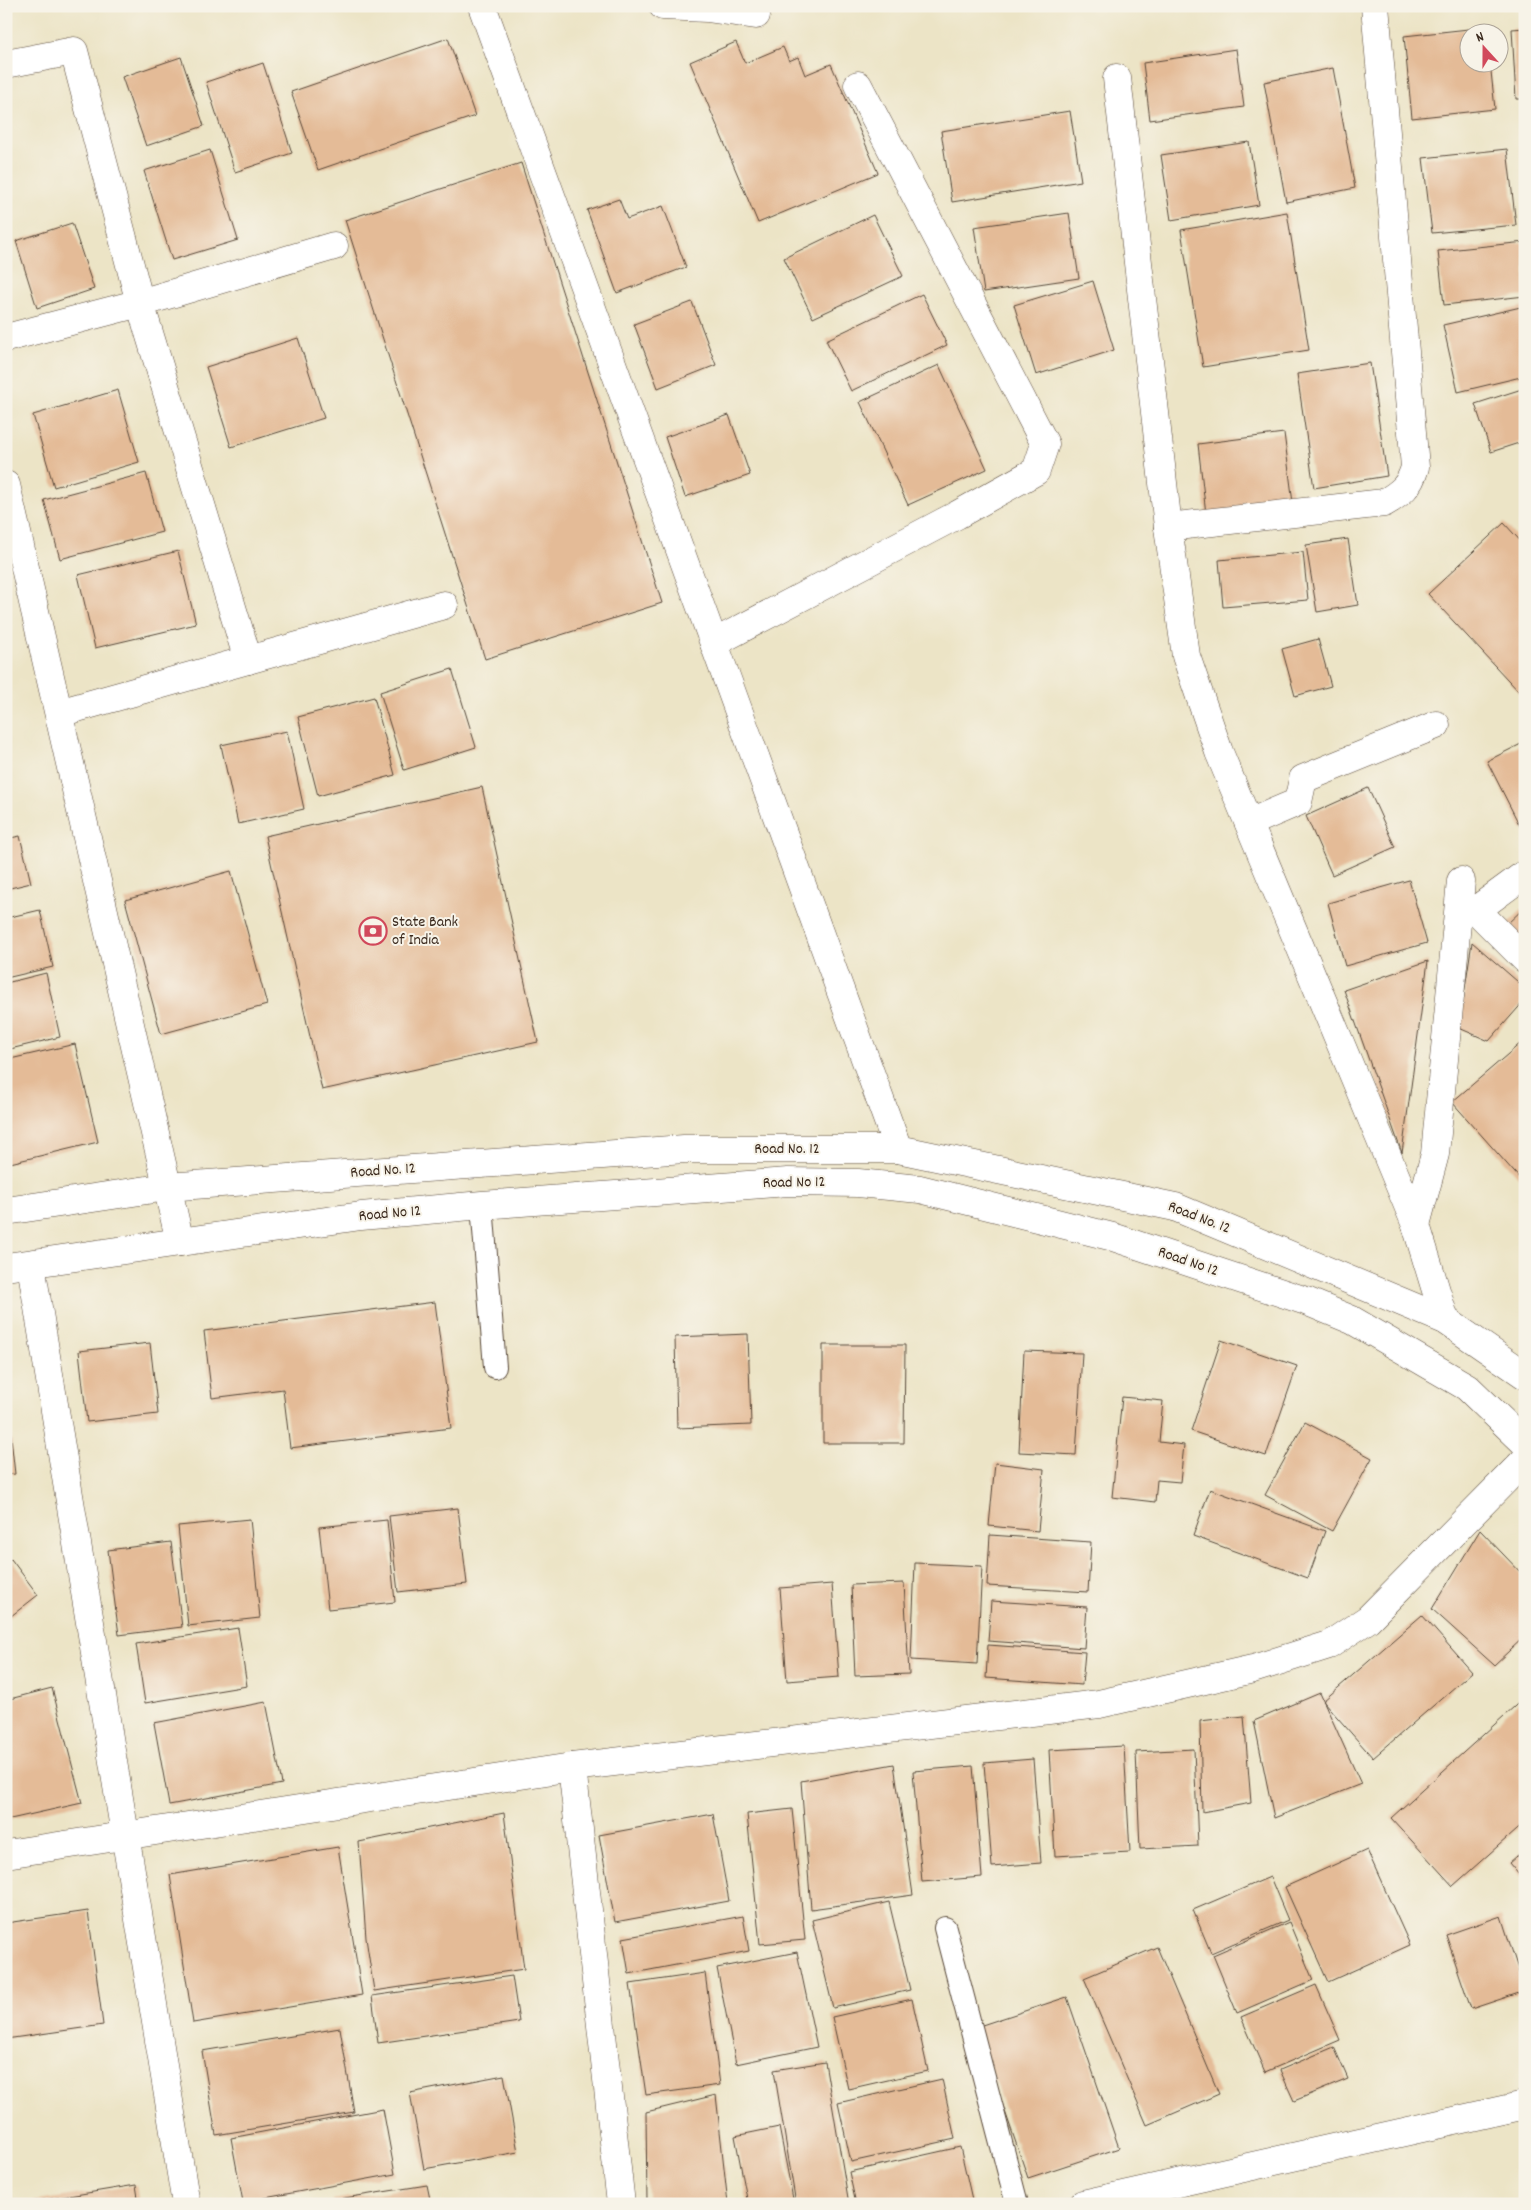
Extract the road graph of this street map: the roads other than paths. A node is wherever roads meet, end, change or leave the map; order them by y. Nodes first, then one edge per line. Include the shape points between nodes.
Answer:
1 (482, 6) edge
2 (663, 6) edge
3 (1375, 6) edge
4 (756, 16) dead end
5 (6, 64) edge
6 (1117, 78) dead end
7 (858, 85) dead end
8 (334, 246) dead end
9 (140, 303) junction
10 (6, 338) edge
11 (6, 485) edge
12 (1168, 527) junction
13 (444, 605) dead end
14 (714, 643) junction
15 (248, 660) junction
16 (59, 713) junction
17 (1436, 725) dead end
18 (1249, 823) junction
19 (1525, 874) edge
20 (1461, 881) dead end
21 (1525, 959) edge
22 (898, 1149) junction
23 (167, 1187) junction
24 (482, 1205) junction
25 (6, 1210) edge
26 (1416, 1225) junction
27 (180, 1242) junction
28 (19, 1266) edge
29 (1444, 1320) junction
30 (495, 1367) dead end
31 (1525, 1375) edge
32 (1525, 1443) edge
33 (1525, 1460) edge
34 (572, 1767) junction
35 (126, 1836) junction
36 (6, 1854) edge
37 (945, 1928) dead end
38 (1525, 2106) edge
39 (186, 2204) edge
40 (621, 2204) edge
41 (1017, 2204) edge
42 (1083, 2204) edge

1 - 14 street
2 - 4 street via 707,8
3 - 12 street via 1415,467 1412,481 1400,494 1384,503
5 - 9 street via 74,51
6 - 12 street
7 - 14 street via 1045,444 1036,471
8 - 9 street
9 - 10 street
9 - 15 street
11 - 16 street
12 - 18 street via 1186,656
13 - 15 street
14 - 22 street
15 - 16 street
16 - 23 street
17 - 18 street via 1303,779 1298,802
18 - 26 street
19 - 21 street via 1476,910
20 - 26 street via 1436,1154
22 - 23 street, Road No. 12 via 684,1149
22 - 29 street, Road No. 12 via 1175,1207
23 - 25 street, Road No. 12
23 - 27 street
24 - 27 street, Road No 12 via 361,1216
24 - 30 lane
24 - 32 street, Road No 12 via 788,1182 858,1183 920,1189 1113,1237 1306,1301 1352,1320 1467,1387
26 - 29 street
27 - 28 street, Road No 12
28 - 35 street
29 - 31 street, Road No. 12
33 - 34 street via 1368,1619 1329,1645 1254,1669 1099,1704
34 - 35 street
34 - 40 street
35 - 36 street
35 - 39 street
37 - 41 lane
38 - 42 street

